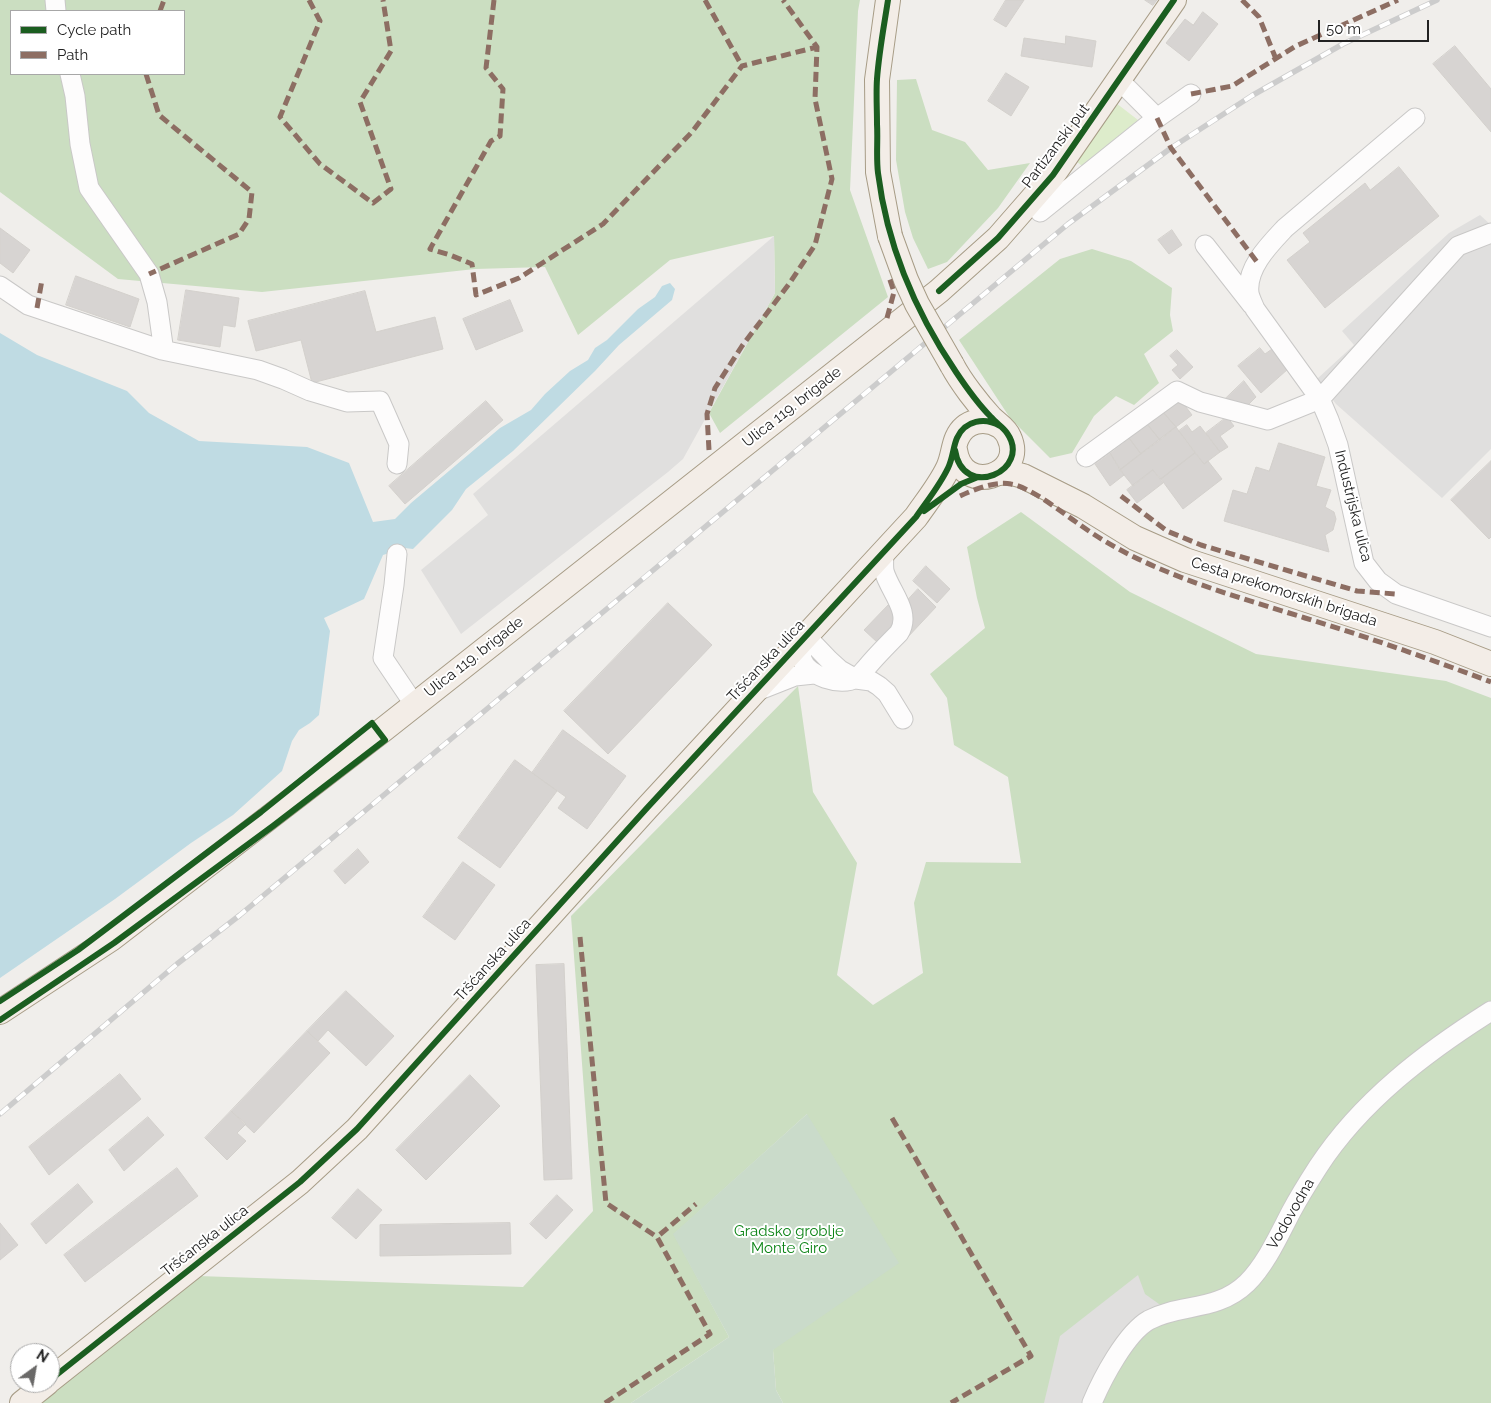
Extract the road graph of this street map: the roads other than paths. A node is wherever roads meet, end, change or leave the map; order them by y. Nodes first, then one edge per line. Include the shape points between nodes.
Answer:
1 (888, 0) edge
2 (1174, 0) edge
3 (70, 75) edge
4 (1120, 80) junction
5 (1190, 94) dead end
6 (1157, 118) junction
7 (1416, 118) dead end
8 (1062, 181) junction
9 (1040, 212) dead end
10 (1491, 233) edge
11 (1205, 245) dead end
12 (0, 286) edge
13 (939, 290) joint
14 (1255, 309) junction
15 (162, 350) junction
16 (954, 368) junction
17 (1320, 399) junction
18 (1005, 433) junction
19 (959, 440) junction
20 (1086, 457) dead end
21 (397, 464) dead end
22 (989, 475) junction
23 (1083, 506) junction
24 (916, 517) junction
25 (884, 551) junction
26 (397, 554) dead end
27 (1491, 626) edge
28 (806, 636) junction
29 (1491, 664) edge
30 (814, 674) junction
31 (856, 678) junction
32 (754, 692) junction
33 (414, 704) junction
34 (903, 719) dead end
35 (1491, 1011) edge
36 (0, 1012) edge
37 (60, 1372) edge
38 (34, 1393) edge
39 (22, 1403) edge
40 (1092, 1403) edge

1 - 16 main road, bridge via 877,80 878,172 890,236 906,280
2 - 4 main road, Partizanski put
3 - 15 street via 88,188 149,274 157,302
4 - 6 street
4 - 8 main road, Partizanski put
5 - 6 street
6 - 8 street
7 - 14 street via 1270,245 1250,277 1249,294
8 - 9 street
8 - 13 main road, Partizanski put
10 - 17 street via 1458,246
11 - 14 street, Industrijska ulica
12 - 15 street via 28,305
13 - 33 main road, Ulica 119. brigade
14 - 17 street, Industrijska ulica
15 - 21 street via 258,370 347,402 380,401 399,444
16 - 18 main road, Cesta prekomorskih brigada
16 - 19 main road via 962,408
17 - 20 street via 1268,420 1200,402 1177,391
17 - 27 street, Industrijska ulica via 1338,445 1364,563 1378,581 1396,594
18 - 19 main road via 989,421 977,421 970,424
18 - 22 main road via 1012,449 1010,460 1007,466
18 - 23 main road, Cesta prekomorskih brigada via 1031,463
19 - 22 main road via 956,456 964,469
19 - 24 main road via 944,476
22 - 23 main road, Cesta prekomorskih brigada via 1008,472 1023,476
22 - 24 main road via 961,484
23 - 29 main road, Cesta prekomorskih brigada via 1135,538 1185,560 1435,642
24 - 25 main road, Tršćanska ulica
25 - 28 main road, Tršćanska ulica
25 - 31 street via 883,566 904,612 904,625
26 - 33 street via 382,658
28 - 30 street via 802,659
28 - 31 street via 828,660
28 - 32 main road, Tršćanska ulica
30 - 31 street via 836,681
30 - 32 street via 795,676
31 - 34 street via 879,686
32 - 37 main road, Tršćanska ulica via 357,1129 300,1182
33 - 36 main road, Ulica 119. brigade via 111,939
35 - 40 street, Vodovodna via 1452,1036 1390,1085 1351,1124 1319,1166 1275,1244 1247,1282 1225,1299 1149,1320 1117,1356
38 - 39 main road

